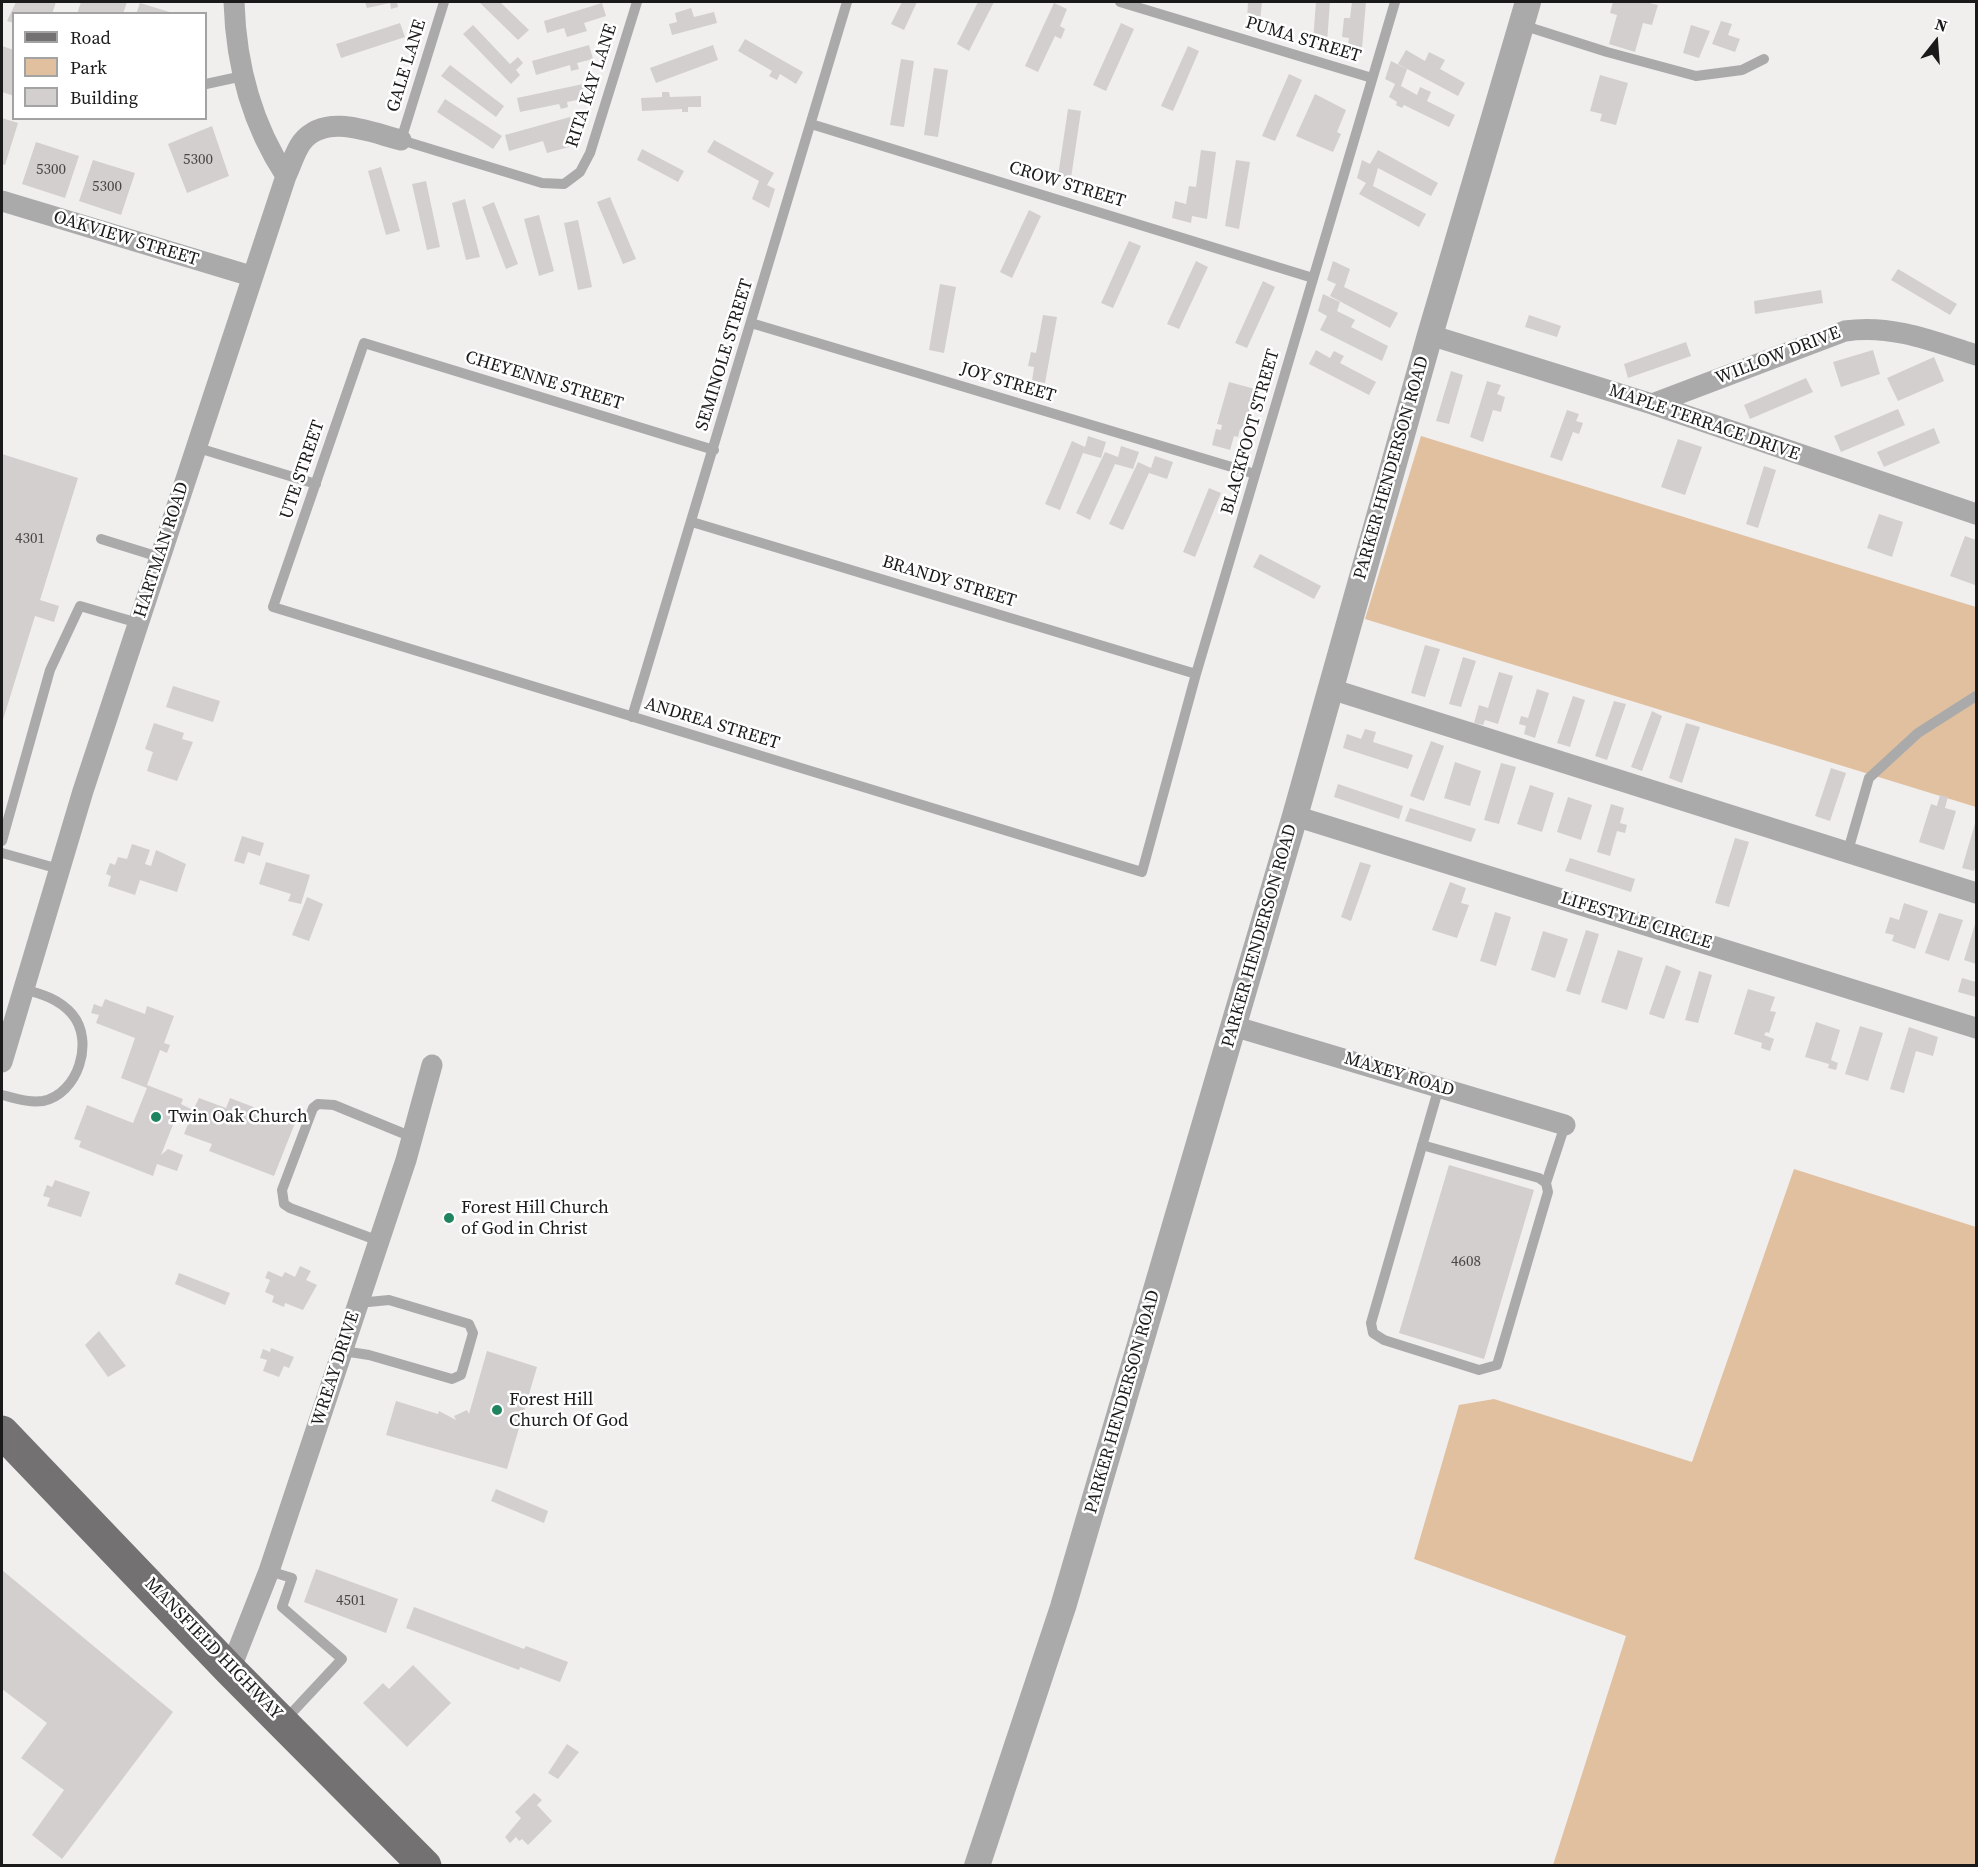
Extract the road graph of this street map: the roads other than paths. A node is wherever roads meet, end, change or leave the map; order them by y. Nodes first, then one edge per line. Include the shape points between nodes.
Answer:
1 (234, 2) edge
2 (444, 2) edge
3 (637, 2) edge
4 (847, 2) edge
5 (1120, 2) edge
6 (1395, 2) edge
7 (1525, 13) edge
8 (1764, 59) dead end
9 (243, 76) junction
10 (1372, 78) junction
11 (207, 84) edge
12 (810, 124) junction
13 (401, 140) junction
14 (286, 176) junction
15 (2, 201) edge
16 (251, 276) junction
17 (1313, 278) junction
18 (751, 323) junction
19 (1430, 335) junction
20 (364, 343) joint
21 (1977, 355) edge
22 (1652, 404) junction
23 (195, 447) junction
24 (714, 450) junction
25 (1255, 474) junction
26 (316, 484) junction
27 (1977, 514) edge
28 (692, 522) junction
29 (102, 539) dead end
30 (159, 557) junction
31 (273, 607) joint
32 (138, 623) junction
33 (1196, 674) junction
34 (1331, 689) junction
35 (1977, 696) edge
36 (632, 717) junction
37 (1295, 816) junction
38 (2, 841) edge
39 (2, 853) edge
40 (1847, 854) junction
41 (59, 869) junction
42 (1142, 872) joint
43 (1977, 893) edge
44 (23, 989) junction
45 (7, 1026) edge
46 (1233, 1026) junction
47 (1977, 1028) edge
48 (2, 1062) edge
49 (432, 1065) dead end
50 (1439, 1087) junction
51 (2, 1095) edge
52 (1565, 1125) joint
53 (412, 1137) junction
54 (1422, 1145) junction
55 (1546, 1183) junction
56 (379, 1241) junction
57 (358, 1303) junction
58 (343, 1351) junction
59 (2, 1432) edge
60 (269, 1571) junction
61 (230, 1670) junction
62 (283, 1722) junction
63 (425, 1866) edge
64 (976, 1866) edge

1 - 9 street
2 - 13 lane, GALE LANE
3 - 13 lane, RITA KAY LANE via 590,153 580,171 564,184 542,183
4 - 12 lane, SEMINOLE STREET
5 - 10 lane, PUMA STREET
6 - 10 lane, BLACKFOOT STREET
7 - 8 lane via 1617,56 1696,76 1742,70
7 - 19 street, PARKER HENDERSON ROAD
9 - 11 lane
9 - 14 street via 266,146
10 - 17 lane, BLACKFOOT STREET
12 - 17 lane, CROW STREET
12 - 18 lane, SEMINOLE STREET
13 - 14 street, HARTMAN ROAD via 342,126 323,128 302,142
14 - 16 street, HARTMAN ROAD
15 - 16 street, OAKVIEW STREET
16 - 23 street, HARTMAN ROAD
17 - 25 lane, BLACKFOOT STREET
18 - 24 lane, SEMINOLE STREET
18 - 25 lane, JOY STREET
19 - 22 street, MAPLE TERRACE DRIVE
19 - 34 street, PARKER HENDERSON ROAD
20 - 24 lane, CHEYENNE STREET
20 - 26 lane, UTE STREET
21 - 22 street, WILLOW DRIVE via 1904,332 1855,329
22 - 27 street, MAPLE TERRACE DRIVE
23 - 26 lane
23 - 30 street, HARTMAN ROAD
24 - 28 lane, SEMINOLE STREET
25 - 33 lane, BLACKFOOT STREET
26 - 31 lane, UTE STREET
28 - 33 lane, BRANDY STREET
28 - 36 lane, SEMINOLE STREET
29 - 30 lane
30 - 32 street, HARTMAN ROAD
31 - 36 lane, ANDREA STREET
32 - 38 lane via 80,606 50,670
32 - 41 street, HARTMAN ROAD
33 - 42 lane, BLACKFOOT STREET
34 - 37 street, PARKER HENDERSON ROAD
34 - 40 street
35 - 40 lane via 1918,733 1869,778
36 - 42 lane, ANDREA STREET
37 - 46 street, PARKER HENDERSON ROAD
37 - 47 street, LIFESTYLE CIRCLE
39 - 41 lane
40 - 43 street
41 - 44 street, HARTMAN ROAD
44 - 45 street, HARTMAN ROAD
44 - 51 lane via 50,997 71,1013 80,1028 84,1049 72,1078 53,1098 34,1102
45 - 48 street, HARTMAN ROAD
46 - 50 street, MAXEY ROAD
46 - 64 street, PARKER HENDERSON ROAD via 1063,1607
49 - 53 street, WREAY DRIVE
50 - 52 street, MAXEY ROAD
50 - 54 lane
52 - 55 lane
53 - 56 street, WREAY DRIVE
53 - 56 lane via 334,1105 318,1104 313,1108 282,1190 284,1204 290,1208
54 - 55 lane
54 - 55 lane via 1371,1323 1373,1333 1479,1370 1497,1365 1548,1192
56 - 57 street, WREAY DRIVE
57 - 58 street, WREAY DRIVE
57 - 58 lane via 389,1300 469,1324 473,1333 461,1374 452,1379
58 - 60 street, WREAY DRIVE
59 - 61 main road, MANSFIELD HIGHWAY
60 - 61 street, WREAY DRIVE
60 - 62 lane via 292,1578 282,1607 342,1659
61 - 62 main road, MANSFIELD HIGHWAY
62 - 63 main road, MANSFIELD HIGHWAY

